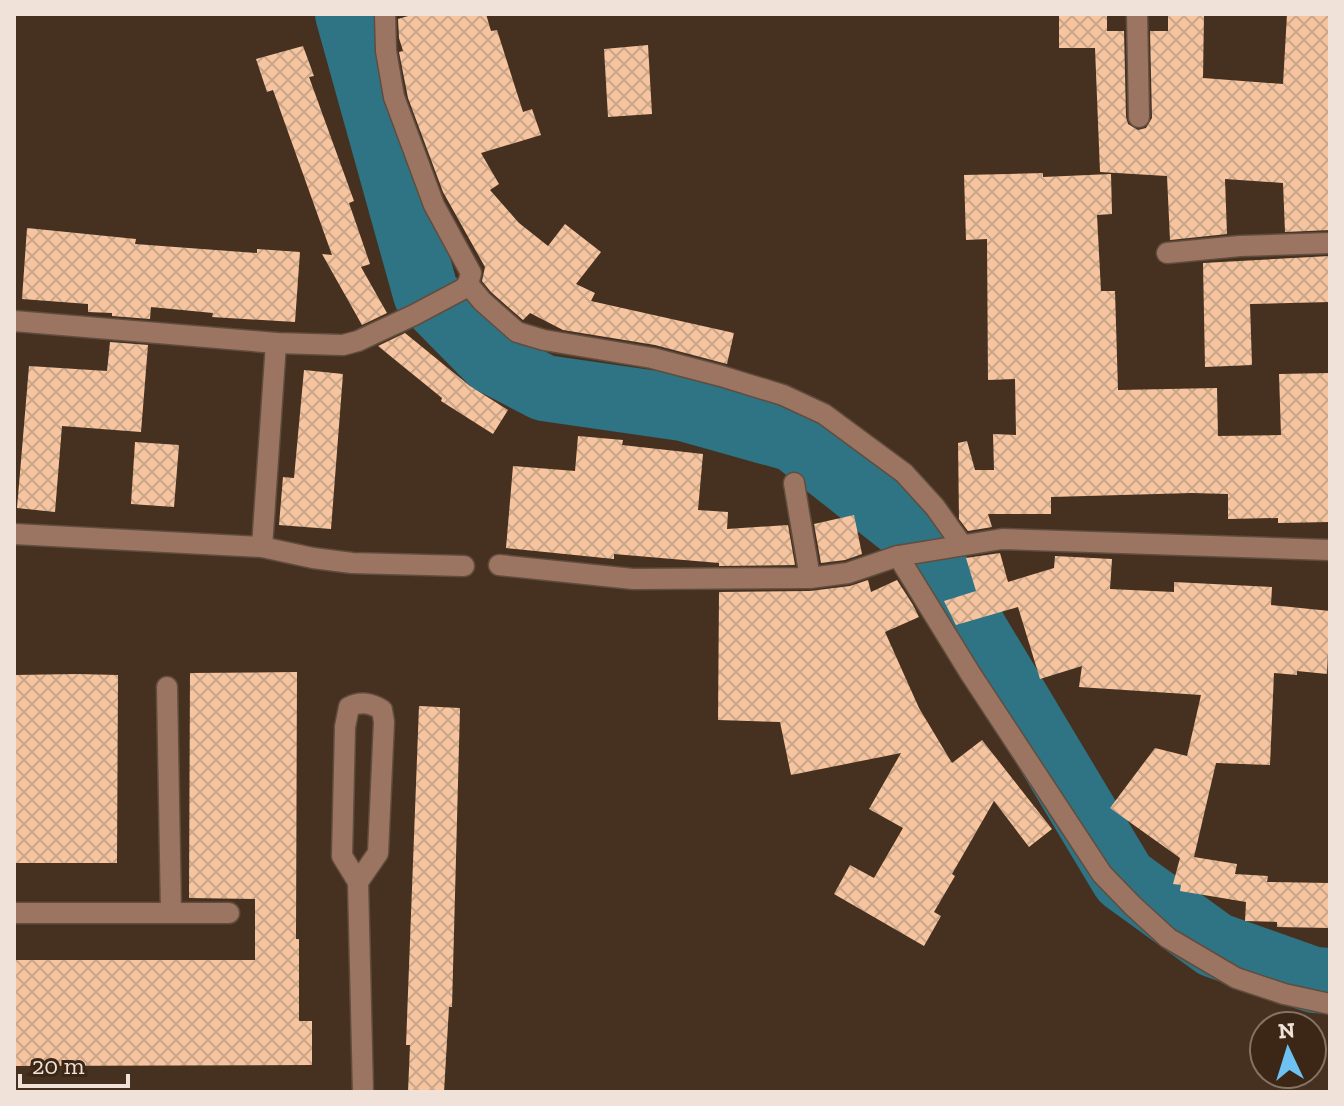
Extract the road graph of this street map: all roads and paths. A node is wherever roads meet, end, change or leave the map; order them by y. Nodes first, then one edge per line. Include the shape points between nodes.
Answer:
1 (385, 14) edge
2 (1137, 14) edge
3 (1139, 117) dead end
4 (1330, 243) edge
5 (1167, 253) dead end
6 (465, 286) junction
7 (14, 321) edge
8 (276, 343) junction
9 (794, 483) dead end
10 (14, 534) edge
11 (262, 547) junction
12 (954, 547) junction
13 (1330, 550) edge
14 (905, 555) junction
15 (499, 565) dead end
16 (464, 566) dead end
17 (810, 578) junction
18 (167, 687) dead end
19 (358, 882) junction
20 (171, 912) junction
21 (14, 913) edge
22 (229, 913) dead end
23 (1330, 1004) edge
24 (363, 1092) edge

1 - 6 street via 394,97 434,205 469,269
2 - 3 street
4 - 5 street
6 - 8 street via 358,341
6 - 12 street via 517,332 721,376 824,414 904,473 935,507
7 - 8 street
8 - 11 street
9 - 17 street
10 - 11 street
11 - 16 street via 352,563
12 - 13 street via 1002,539
12 - 14 street
14 - 17 street via 848,573
14 - 23 street via 970,673 1102,874 1168,938 1236,978
15 - 17 street via 633,579
18 - 20 street
19 - 19 street via 342,856 345,715 354,704 373,704 382,710 384,722 378,853
19 - 24 street
20 - 21 street
20 - 22 street

